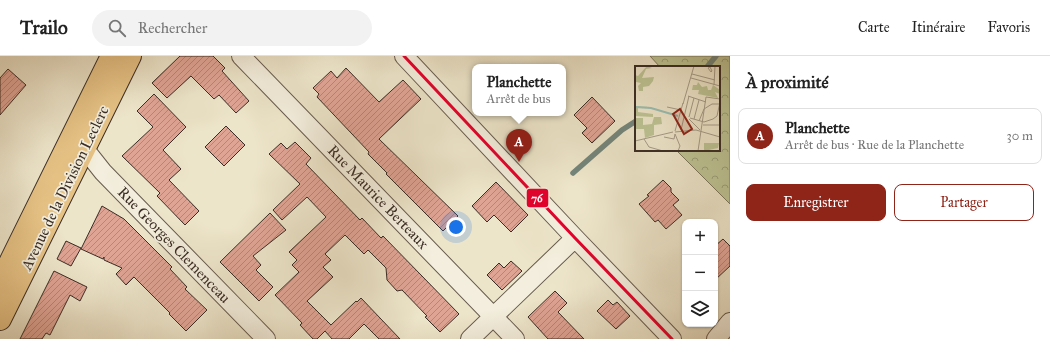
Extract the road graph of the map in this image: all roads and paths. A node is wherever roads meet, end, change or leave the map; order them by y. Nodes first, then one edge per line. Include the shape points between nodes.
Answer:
1 (112, 56) edge
2 (130, 56) edge
3 (242, 56) edge
4 (404, 56) edge
5 (84, 148) junction
6 (75, 168) junction
7 (103, 172) junction
8 (50, 182) junction
9 (575, 238) junction
10 (0, 283) edge
11 (493, 316) junction
12 (0, 320) edge
13 (730, 322) edge
14 (266, 339) edge
15 (470, 339) edge
16 (515, 339) edge
17 (672, 339) edge
18 (716, 339) edge

1 - 8 main road, Avenue de la Division Leclerc
2 - 5 main road, Avenue de la Division Leclerc
3 - 11 street, Rue Maurice Berteaux
4 - 9 street
5 - 6 main road, Avenue de la Division Leclerc
5 - 7 street, Rue Georges Clemenceau
6 - 7 street via 89,167
6 - 8 street
6 - 12 main road, Avenue de la Division Leclerc
7 - 14 street, Rue Georges Clemenceau
8 - 10 main road, Avenue de la Division Leclerc
9 - 11 street
9 - 17 street
11 - 15 street
11 - 16 street, Rue Maurice Berteaux
13 - 18 street

